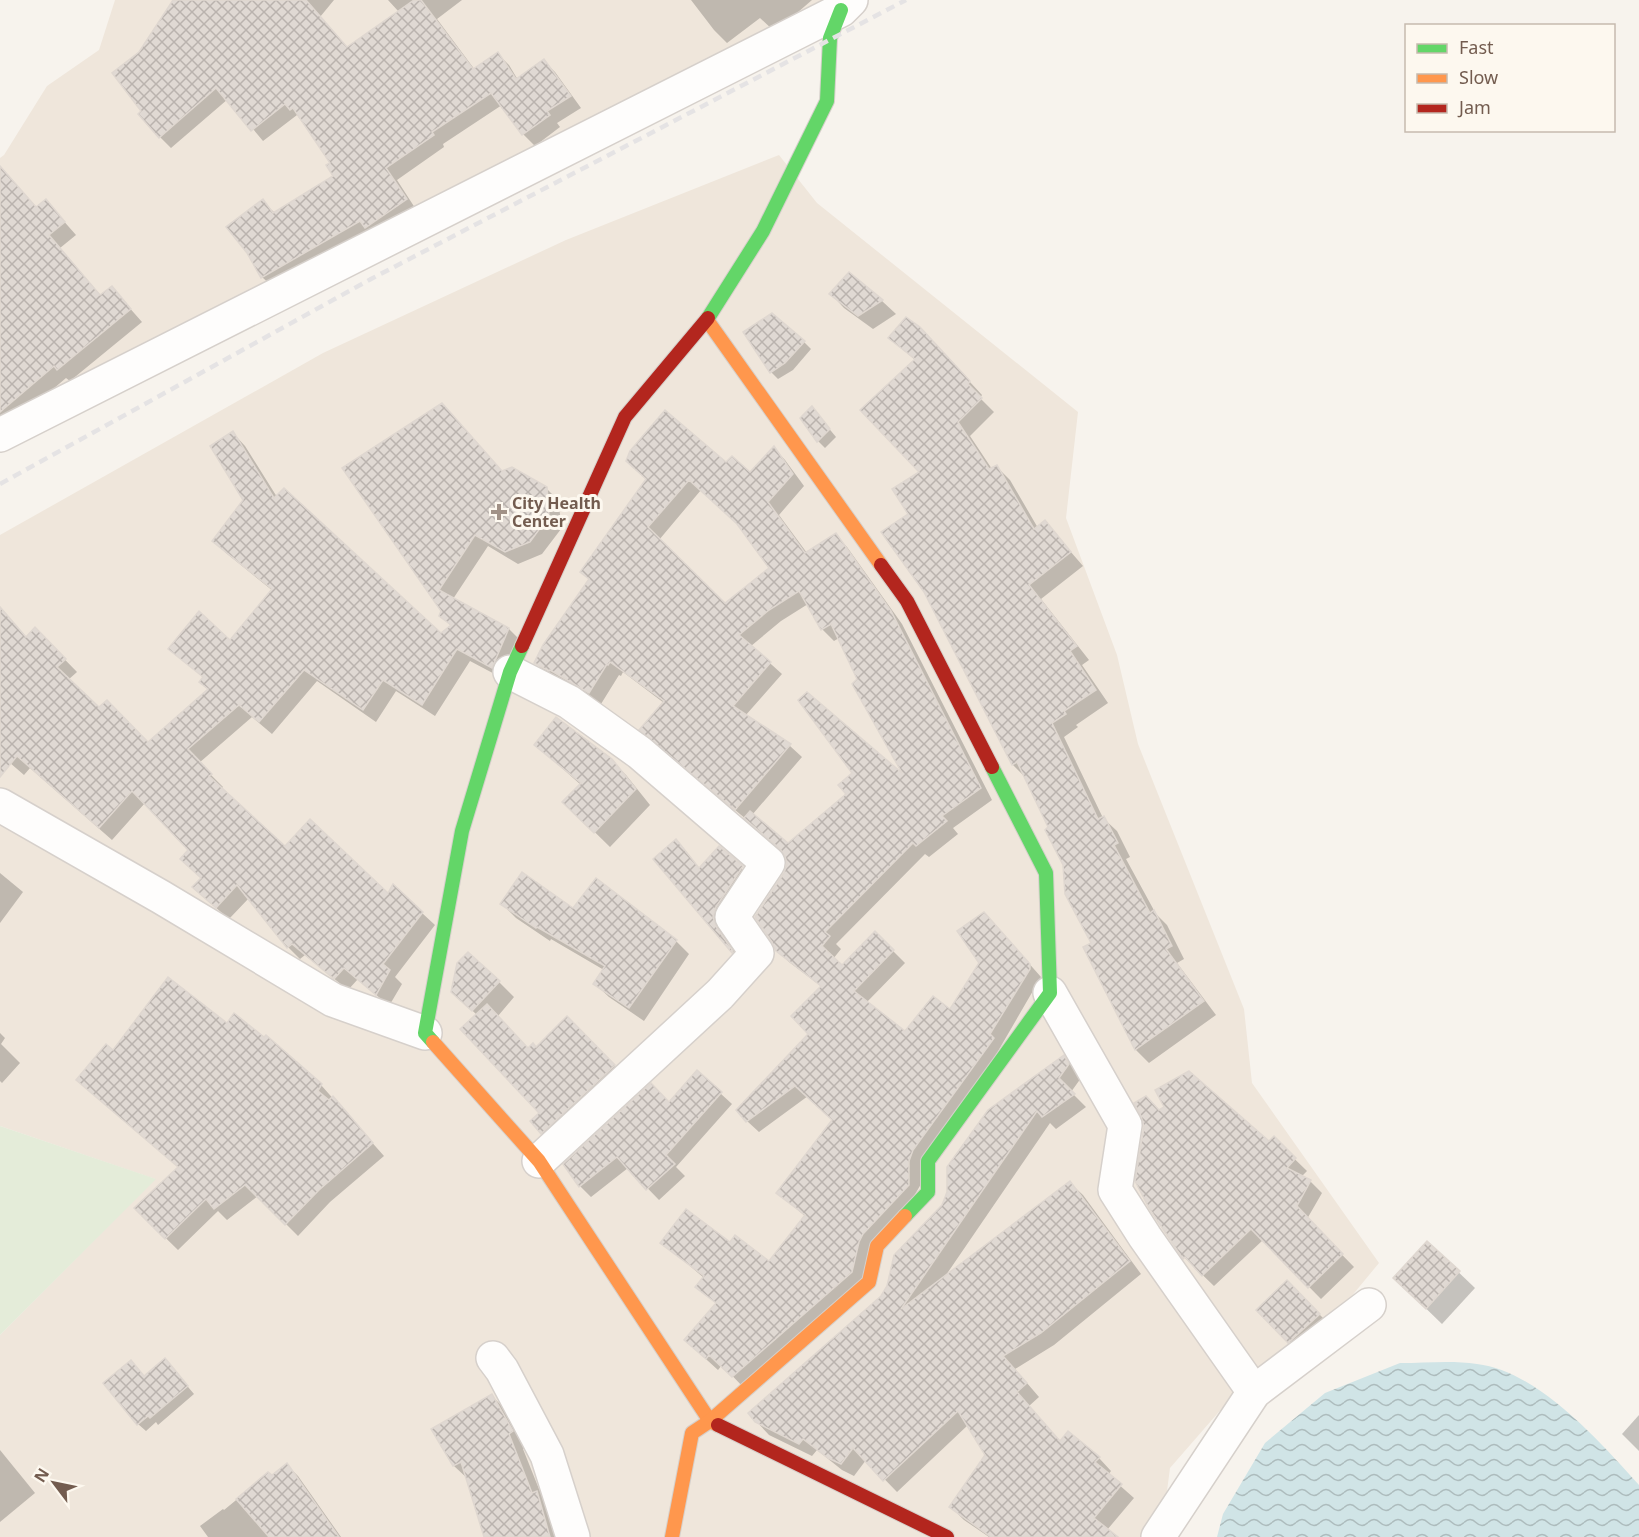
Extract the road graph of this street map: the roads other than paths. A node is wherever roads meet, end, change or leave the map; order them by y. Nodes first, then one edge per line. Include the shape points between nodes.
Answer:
1 (846, 5) edge
2 (706, 320) junction
3 (0, 435) edge
4 (510, 672) junction
5 (0, 805) edge
6 (1050, 993) junction
7 (425, 1033) junction
8 (538, 1161) junction
9 (1369, 1305) dead end
10 (493, 1358) dead end
11 (1254, 1392) junction
12 (710, 1421) junction
13 (573, 1537) edge
14 (672, 1537) edge
15 (947, 1537) edge
16 (1158, 1537) edge

1 - 2 street via 830,38 827,101 763,231
1 - 3 street
2 - 4 street via 625,417
2 - 6 street via 908,601 1046,873
4 - 7 street via 462,831
4 - 8 street via 569,702 640,753 768,863 732,916 758,953 720,994
5 - 7 street via 333,1000
6 - 11 street via 1125,1125 1115,1190
6 - 12 street via 928,1161 928,1192 877,1246 869,1282
7 - 8 street
8 - 12 street
9 - 11 street
10 - 13 street via 547,1455
11 - 16 street
12 - 14 street via 692,1433
12 - 15 street

